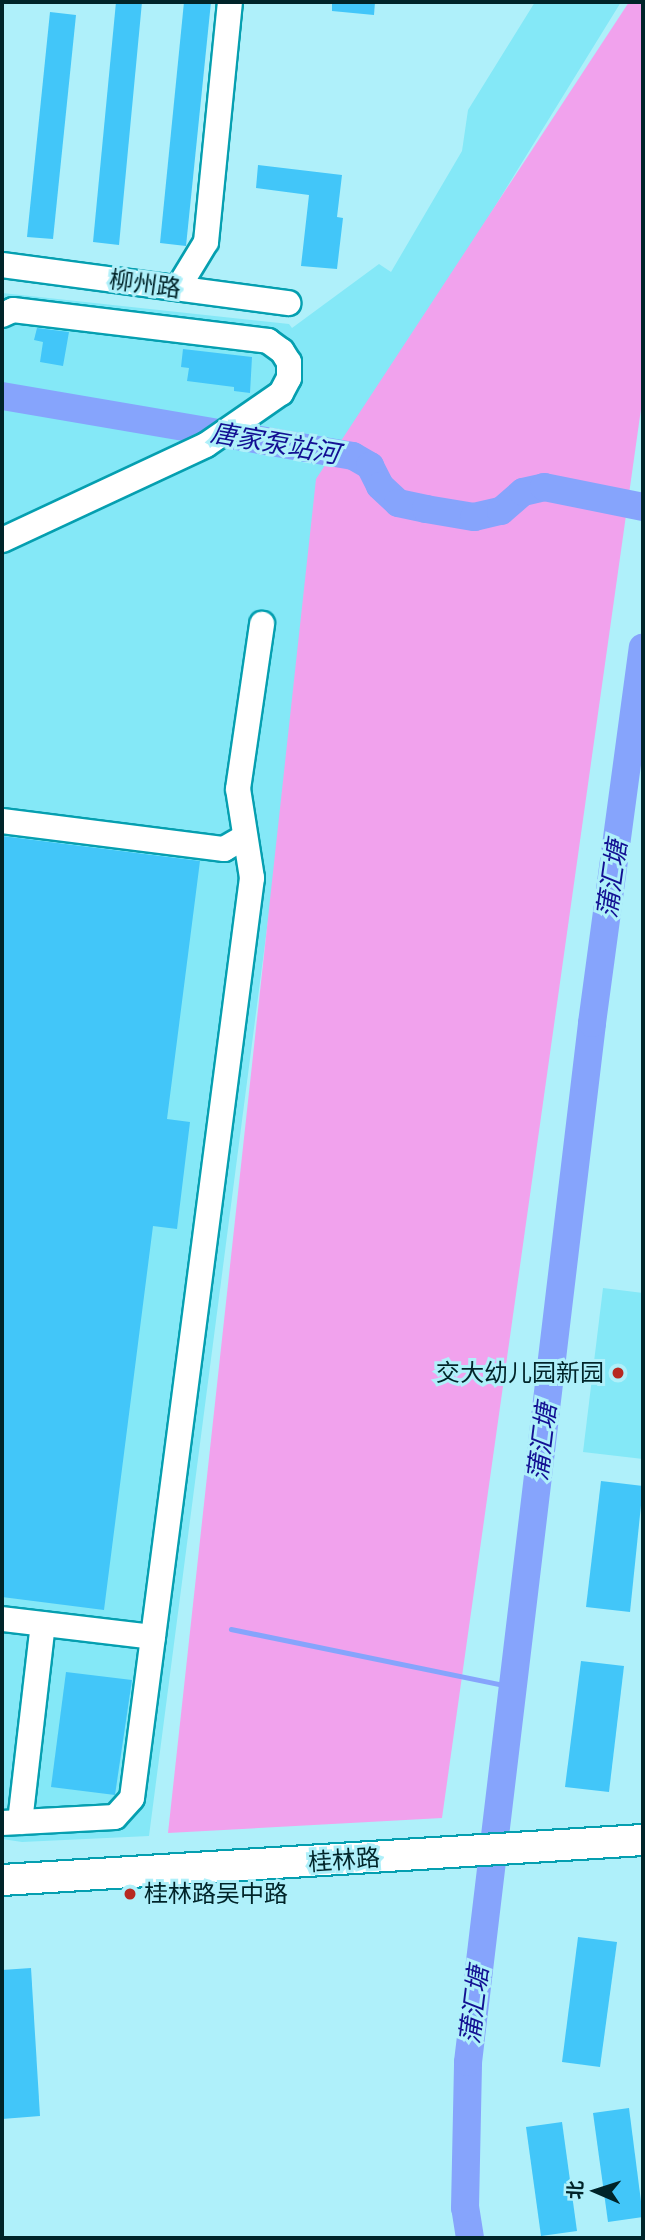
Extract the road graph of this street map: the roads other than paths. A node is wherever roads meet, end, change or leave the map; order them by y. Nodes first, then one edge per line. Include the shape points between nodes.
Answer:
1 (230, 2) edge
2 (2, 265) edge
3 (178, 288) junction
4 (288, 303) dead end
5 (2, 315) edge
6 (2, 540) edge
7 (262, 624) dead end
8 (2, 821) edge
9 (245, 837) junction
10 (2, 1619) edge
11 (54, 1625) junction
12 (141, 1636) junction
13 (11, 1822) edge
14 (643, 1840) edge
15 (2, 1880) edge

1 - 3 street via 206,242
2 - 3 street, 柳州路
3 - 4 street, 柳州路
5 - 6 street via 13,310 219,342 268,341 289,362 289,378 281,393 222,434
7 - 9 street via 238,789
8 - 9 street via 224,849
9 - 12 street via 252,878
10 - 11 street
11 - 12 street
11 - 13 street
12 - 13 street via 132,1798 125,1809 115,1817
14 - 15 main road, 桂林路

